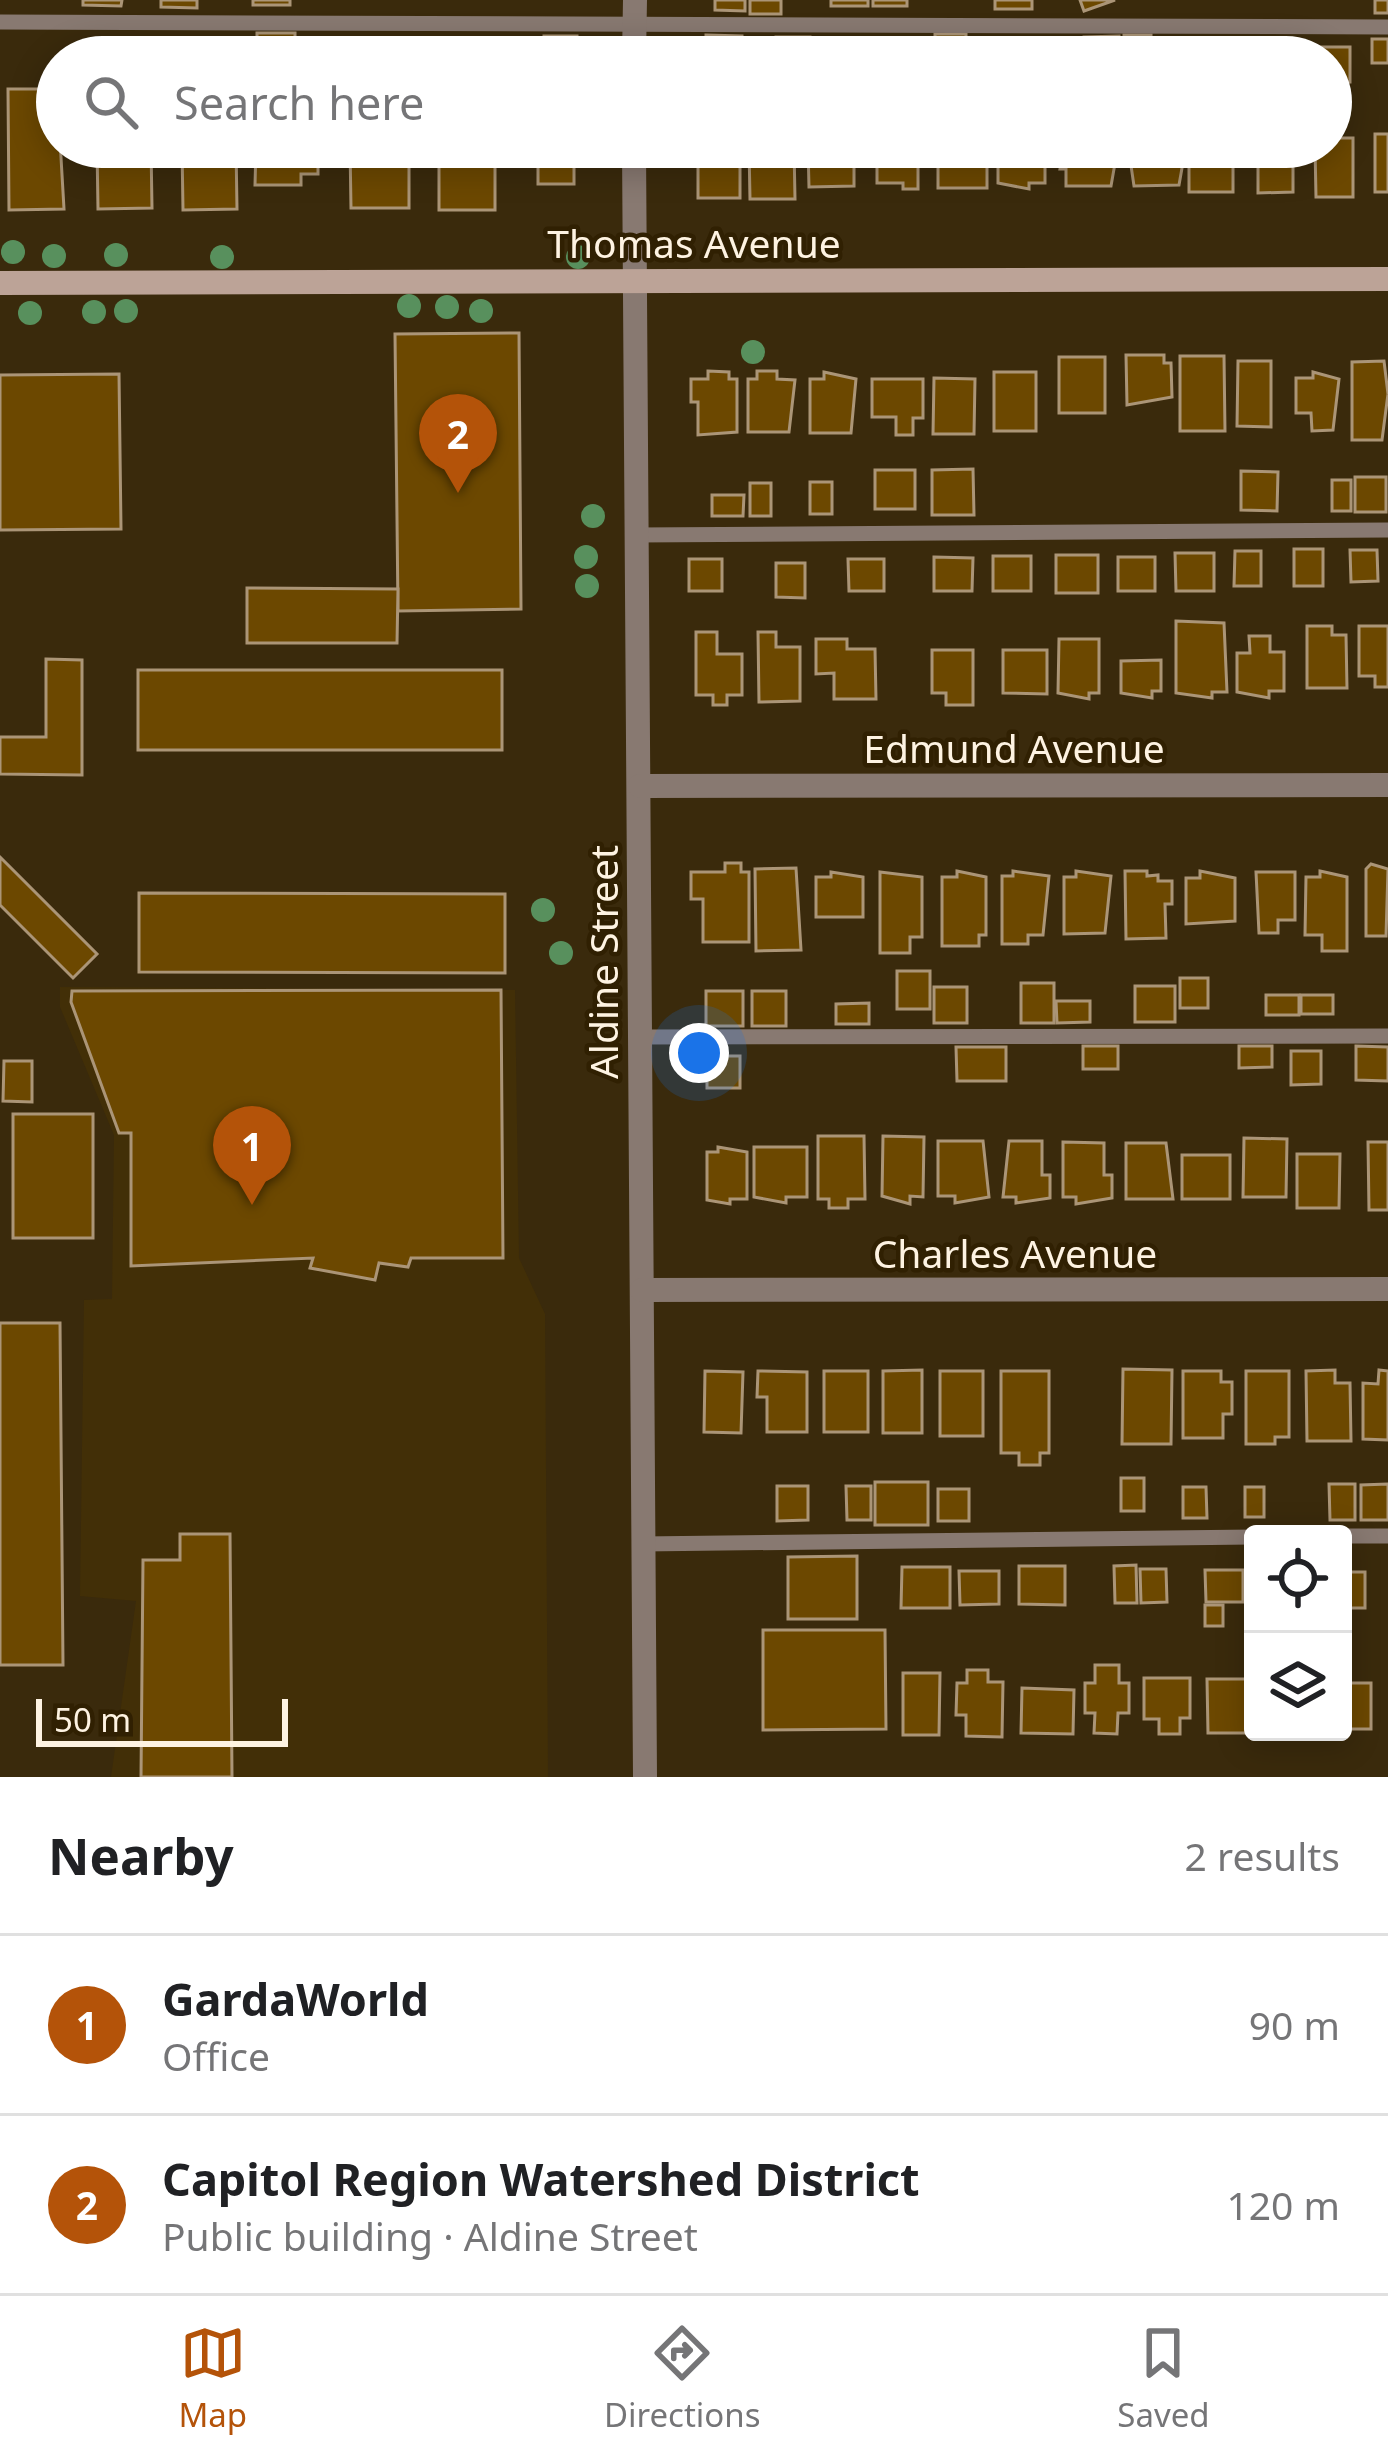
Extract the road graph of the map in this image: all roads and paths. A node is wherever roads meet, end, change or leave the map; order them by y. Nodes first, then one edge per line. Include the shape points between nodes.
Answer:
1 (634, 12) edge
2 (0, 22) edge
3 (1388, 27) edge
4 (634, 168) edge
5 (633, 279) junction
6 (1388, 279) edge
7 (0, 283) edge
8 (1388, 530) edge
9 (634, 535) junction
10 (1388, 785) edge
11 (640, 786) junction
12 (1388, 1036) edge
13 (640, 1037) junction
14 (1388, 1289) edge
15 (642, 1290) junction
16 (1352, 1536) edge
17 (1388, 1536) edge
18 (1244, 1537) edge
19 (642, 1544) junction
20 (645, 1777) edge

1 - 2 lane
1 - 3 lane
4 - 5 street, Aldine Street
5 - 6 street, Thomas Avenue
5 - 7 street, Thomas Avenue
5 - 9 street, Aldine Street
8 - 9 lane
9 - 11 street, Aldine Street
10 - 11 street, Edmund Avenue
11 - 13 street, Aldine Street
12 - 13 lane
13 - 15 street, Aldine Street
14 - 15 street, Charles Avenue
15 - 19 street, Aldine Street
16 - 17 lane
18 - 19 lane
19 - 20 street, Aldine Street

